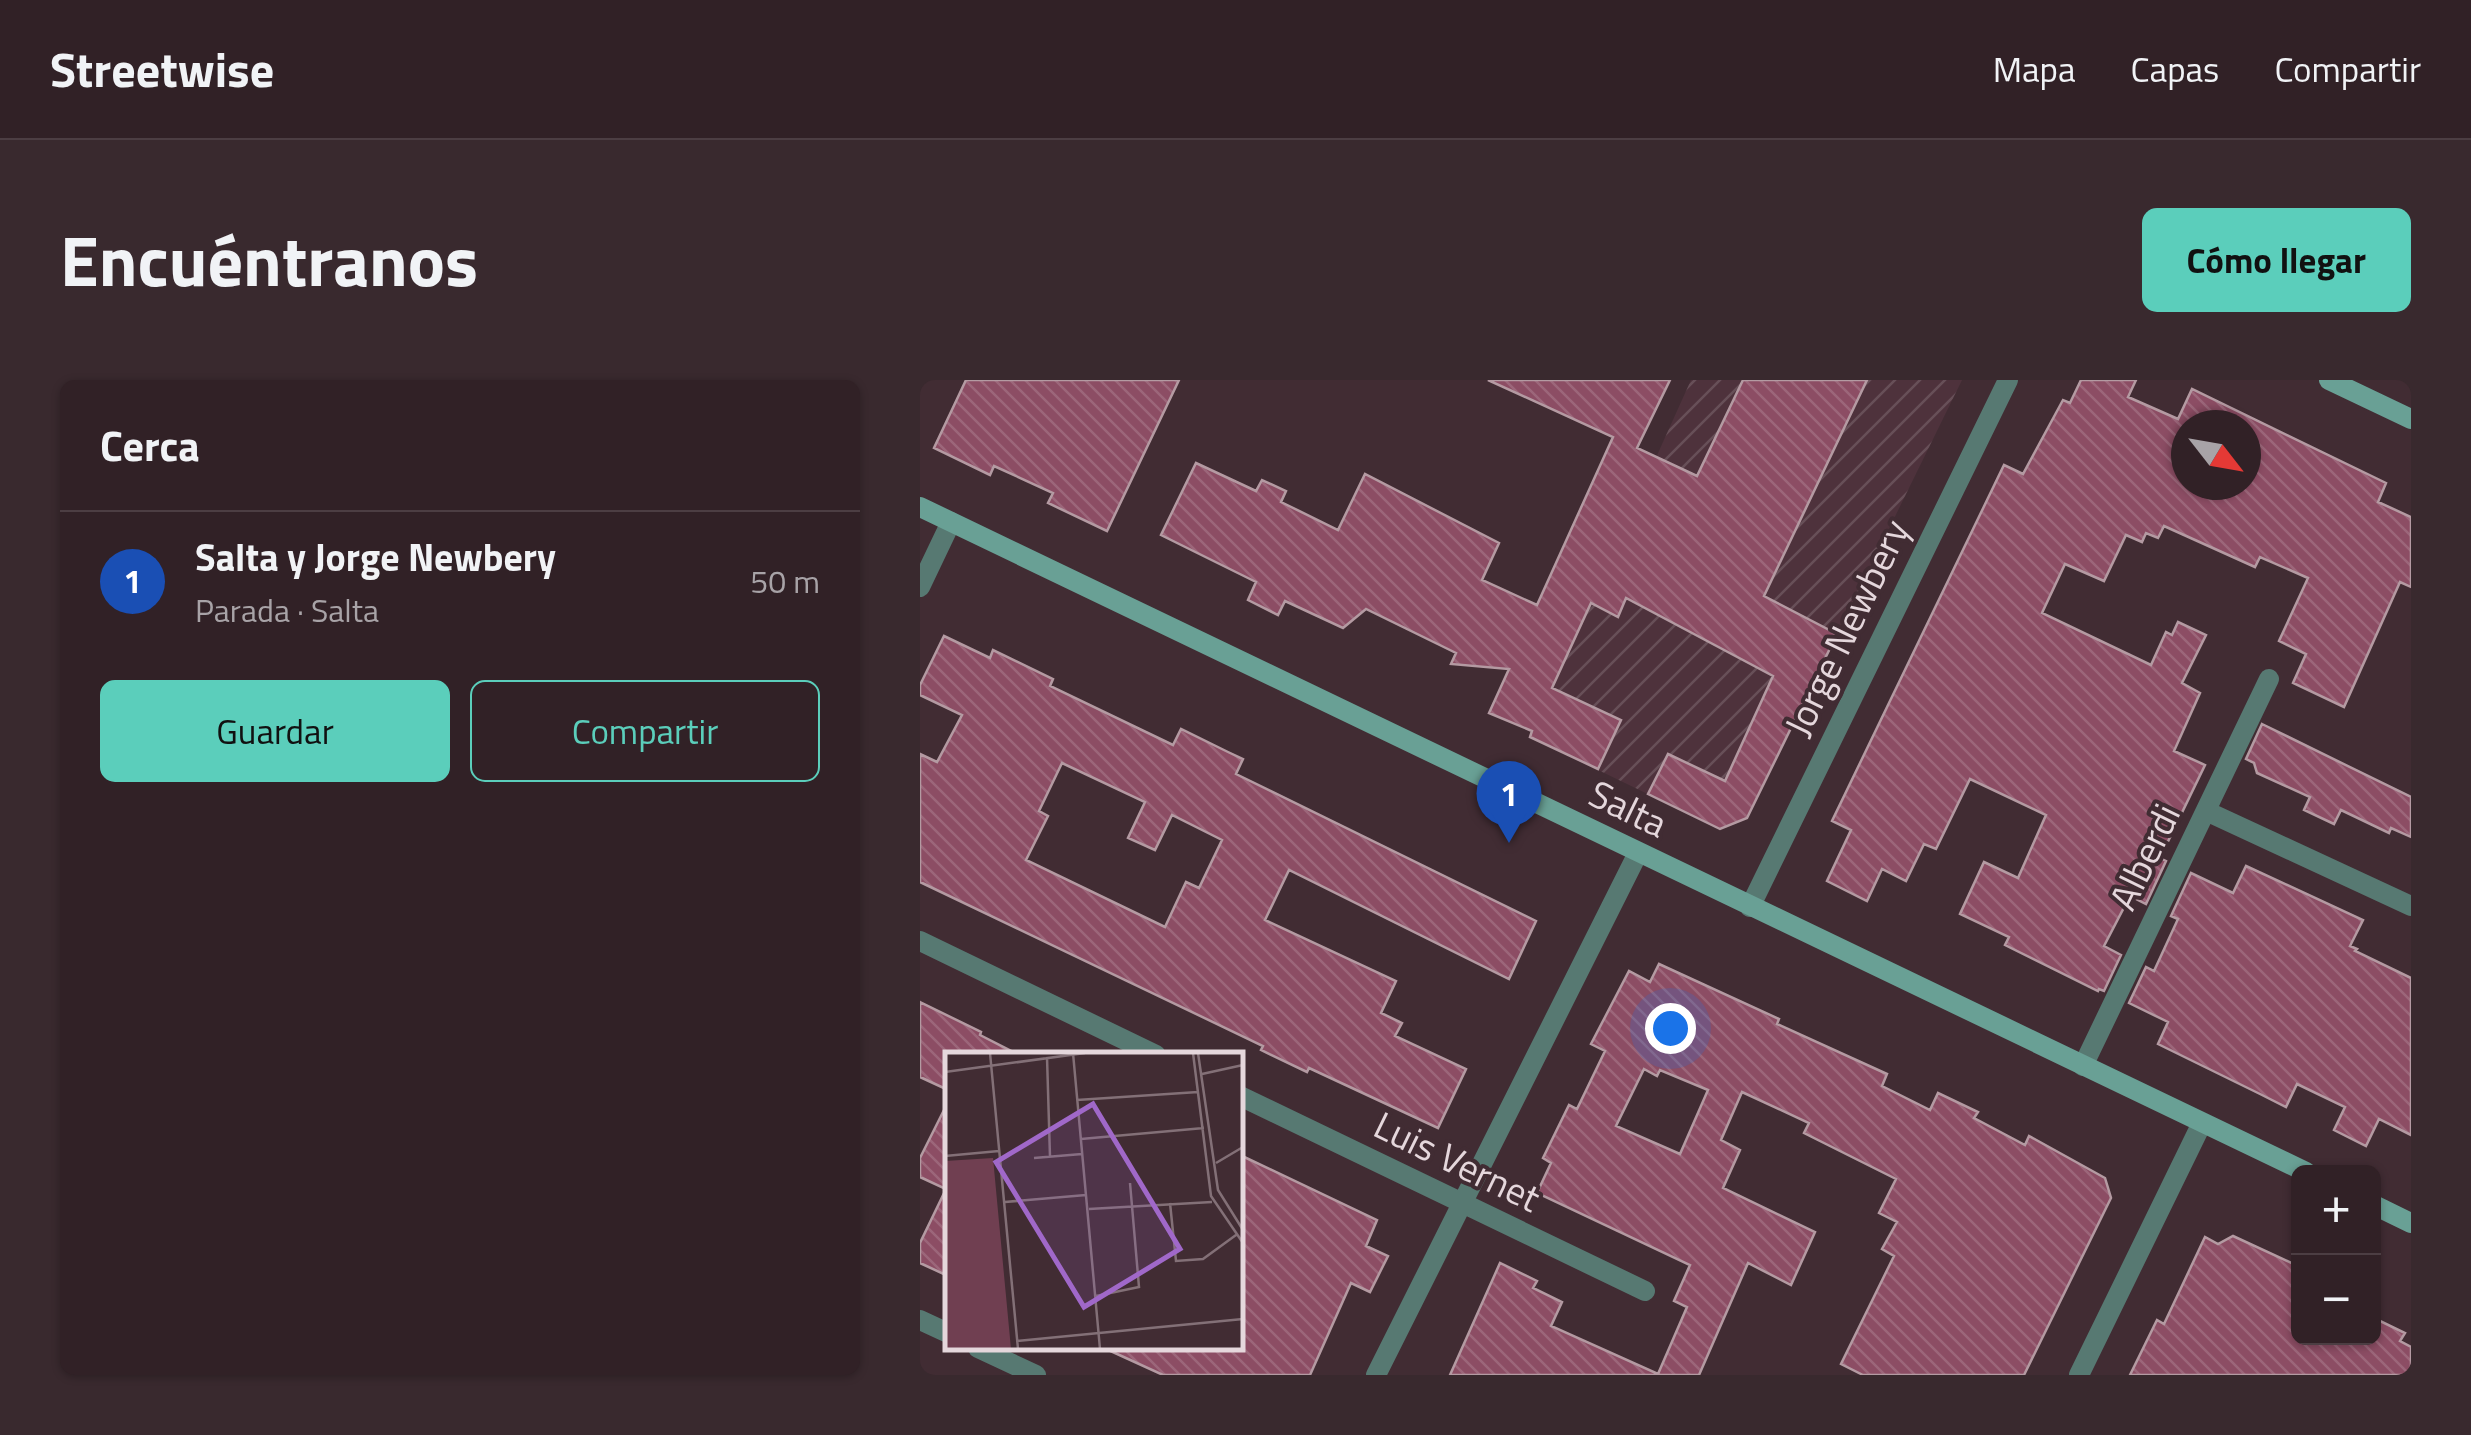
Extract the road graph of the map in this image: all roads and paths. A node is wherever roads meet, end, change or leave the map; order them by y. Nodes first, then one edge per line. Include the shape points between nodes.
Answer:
1 (2008, 380) edge
2 (2330, 380) edge
3 (2411, 419) edge
4 (920, 507) edge
5 (951, 522) junction
6 (920, 587) edge
7 (2269, 680) dead end
8 (2206, 811) junction
9 (1638, 853) junction
10 (2411, 906) edge
11 (1750, 907) junction
12 (920, 941) edge
13 (1150, 1052) edge
14 (2083, 1066) junction
15 (1242, 1097) edge
16 (2202, 1123) junction
17 (2291, 1165) edge
18 (1462, 1203) junction
19 (2381, 1208) edge
20 (2411, 1223) edge
21 (1644, 1291) dead end
22 (920, 1320) edge
23 (945, 1332) edge
24 (982, 1350) edge
25 (1036, 1375) edge
26 (1376, 1375) edge
27 (2079, 1375) edge

1 - 11 street, Jorge Newbery
2 - 3 main road
4 - 5 main road, Salta
5 - 6 street
5 - 9 main road, Salta
7 - 8 street, Alberdi
8 - 10 street
8 - 14 street, Alberdi
9 - 11 main road, Salta
9 - 18 street
11 - 14 main road, Salta
12 - 13 street
14 - 16 main road, Salta
15 - 18 street, Luis Vernet
16 - 17 main road, Salta
16 - 27 street
18 - 21 street, Luis Vernet
18 - 26 street
19 - 20 main road
22 - 23 street
24 - 25 street

